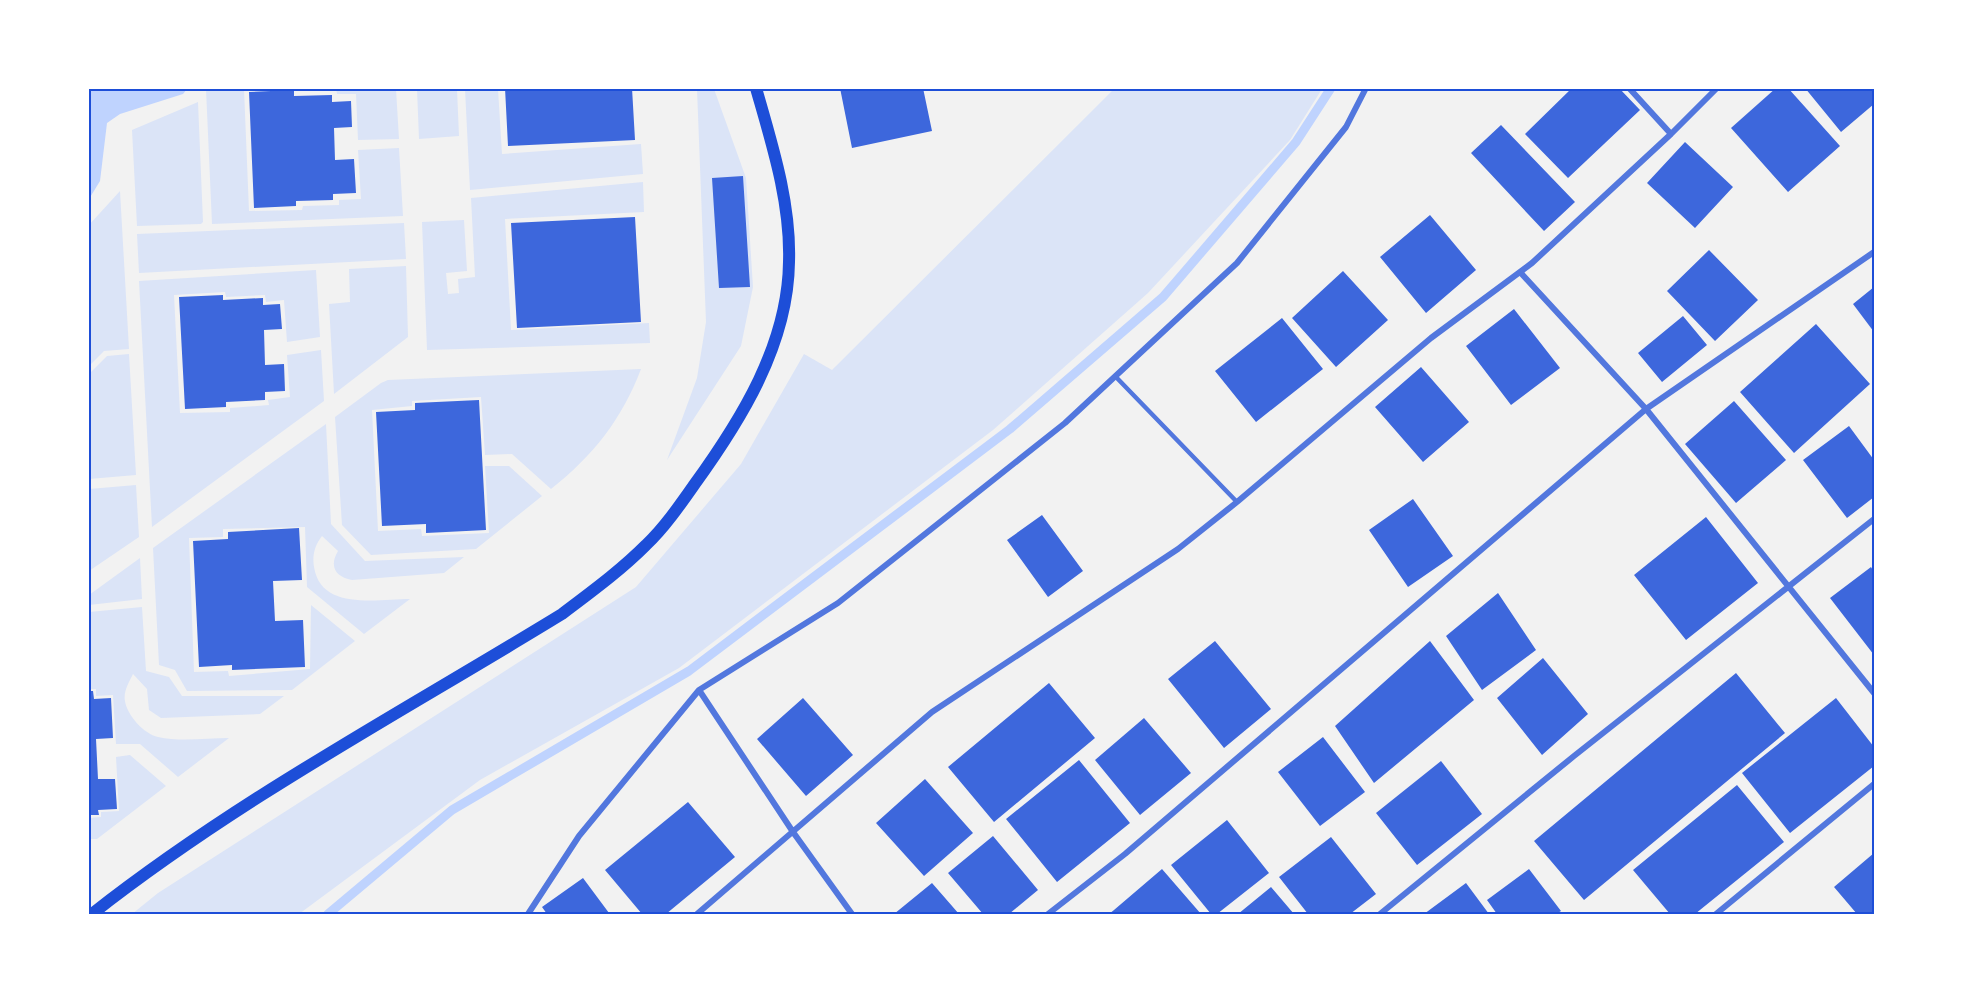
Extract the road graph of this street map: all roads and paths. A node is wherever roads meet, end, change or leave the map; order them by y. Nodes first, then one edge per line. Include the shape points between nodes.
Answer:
1 (756, 88) edge
2 (1366, 88) edge
3 (1629, 88) edge
4 (1717, 88) edge
5 (1671, 134) junction
6 (1875, 252) edge
7 (1520, 272) junction
8 (1115, 376) junction
9 (1646, 409) junction
10 (1237, 502) junction
11 (1875, 519) edge
12 (1789, 586) junction
13 (699, 690) junction
14 (1875, 693) edge
15 (1875, 784) edge
16 (793, 832) junction
17 (92, 915) edge
18 (528, 915) edge
19 (697, 915) edge
20 (852, 915) edge
21 (1047, 915) edge
22 (1380, 915) edge
23 (1716, 915) edge

1 - 17 main road via 778,166 789,261 786,296 752,395 681,503 648,544 611,578 562,614 213,825
2 - 8 street via 1346,127 1237,263
3 - 5 street
4 - 5 street
5 - 7 street
6 - 9 street
7 - 9 street
7 - 10 street via 1431,338
8 - 10 lane
8 - 13 street via 1065,423 838,603
9 - 12 street
9 - 21 street via 1125,854
10 - 16 street via 1178,549 932,712
11 - 12 street
12 - 14 street
12 - 22 street
13 - 16 street
13 - 18 street via 579,836
15 - 23 street
16 - 19 street
16 - 20 street

